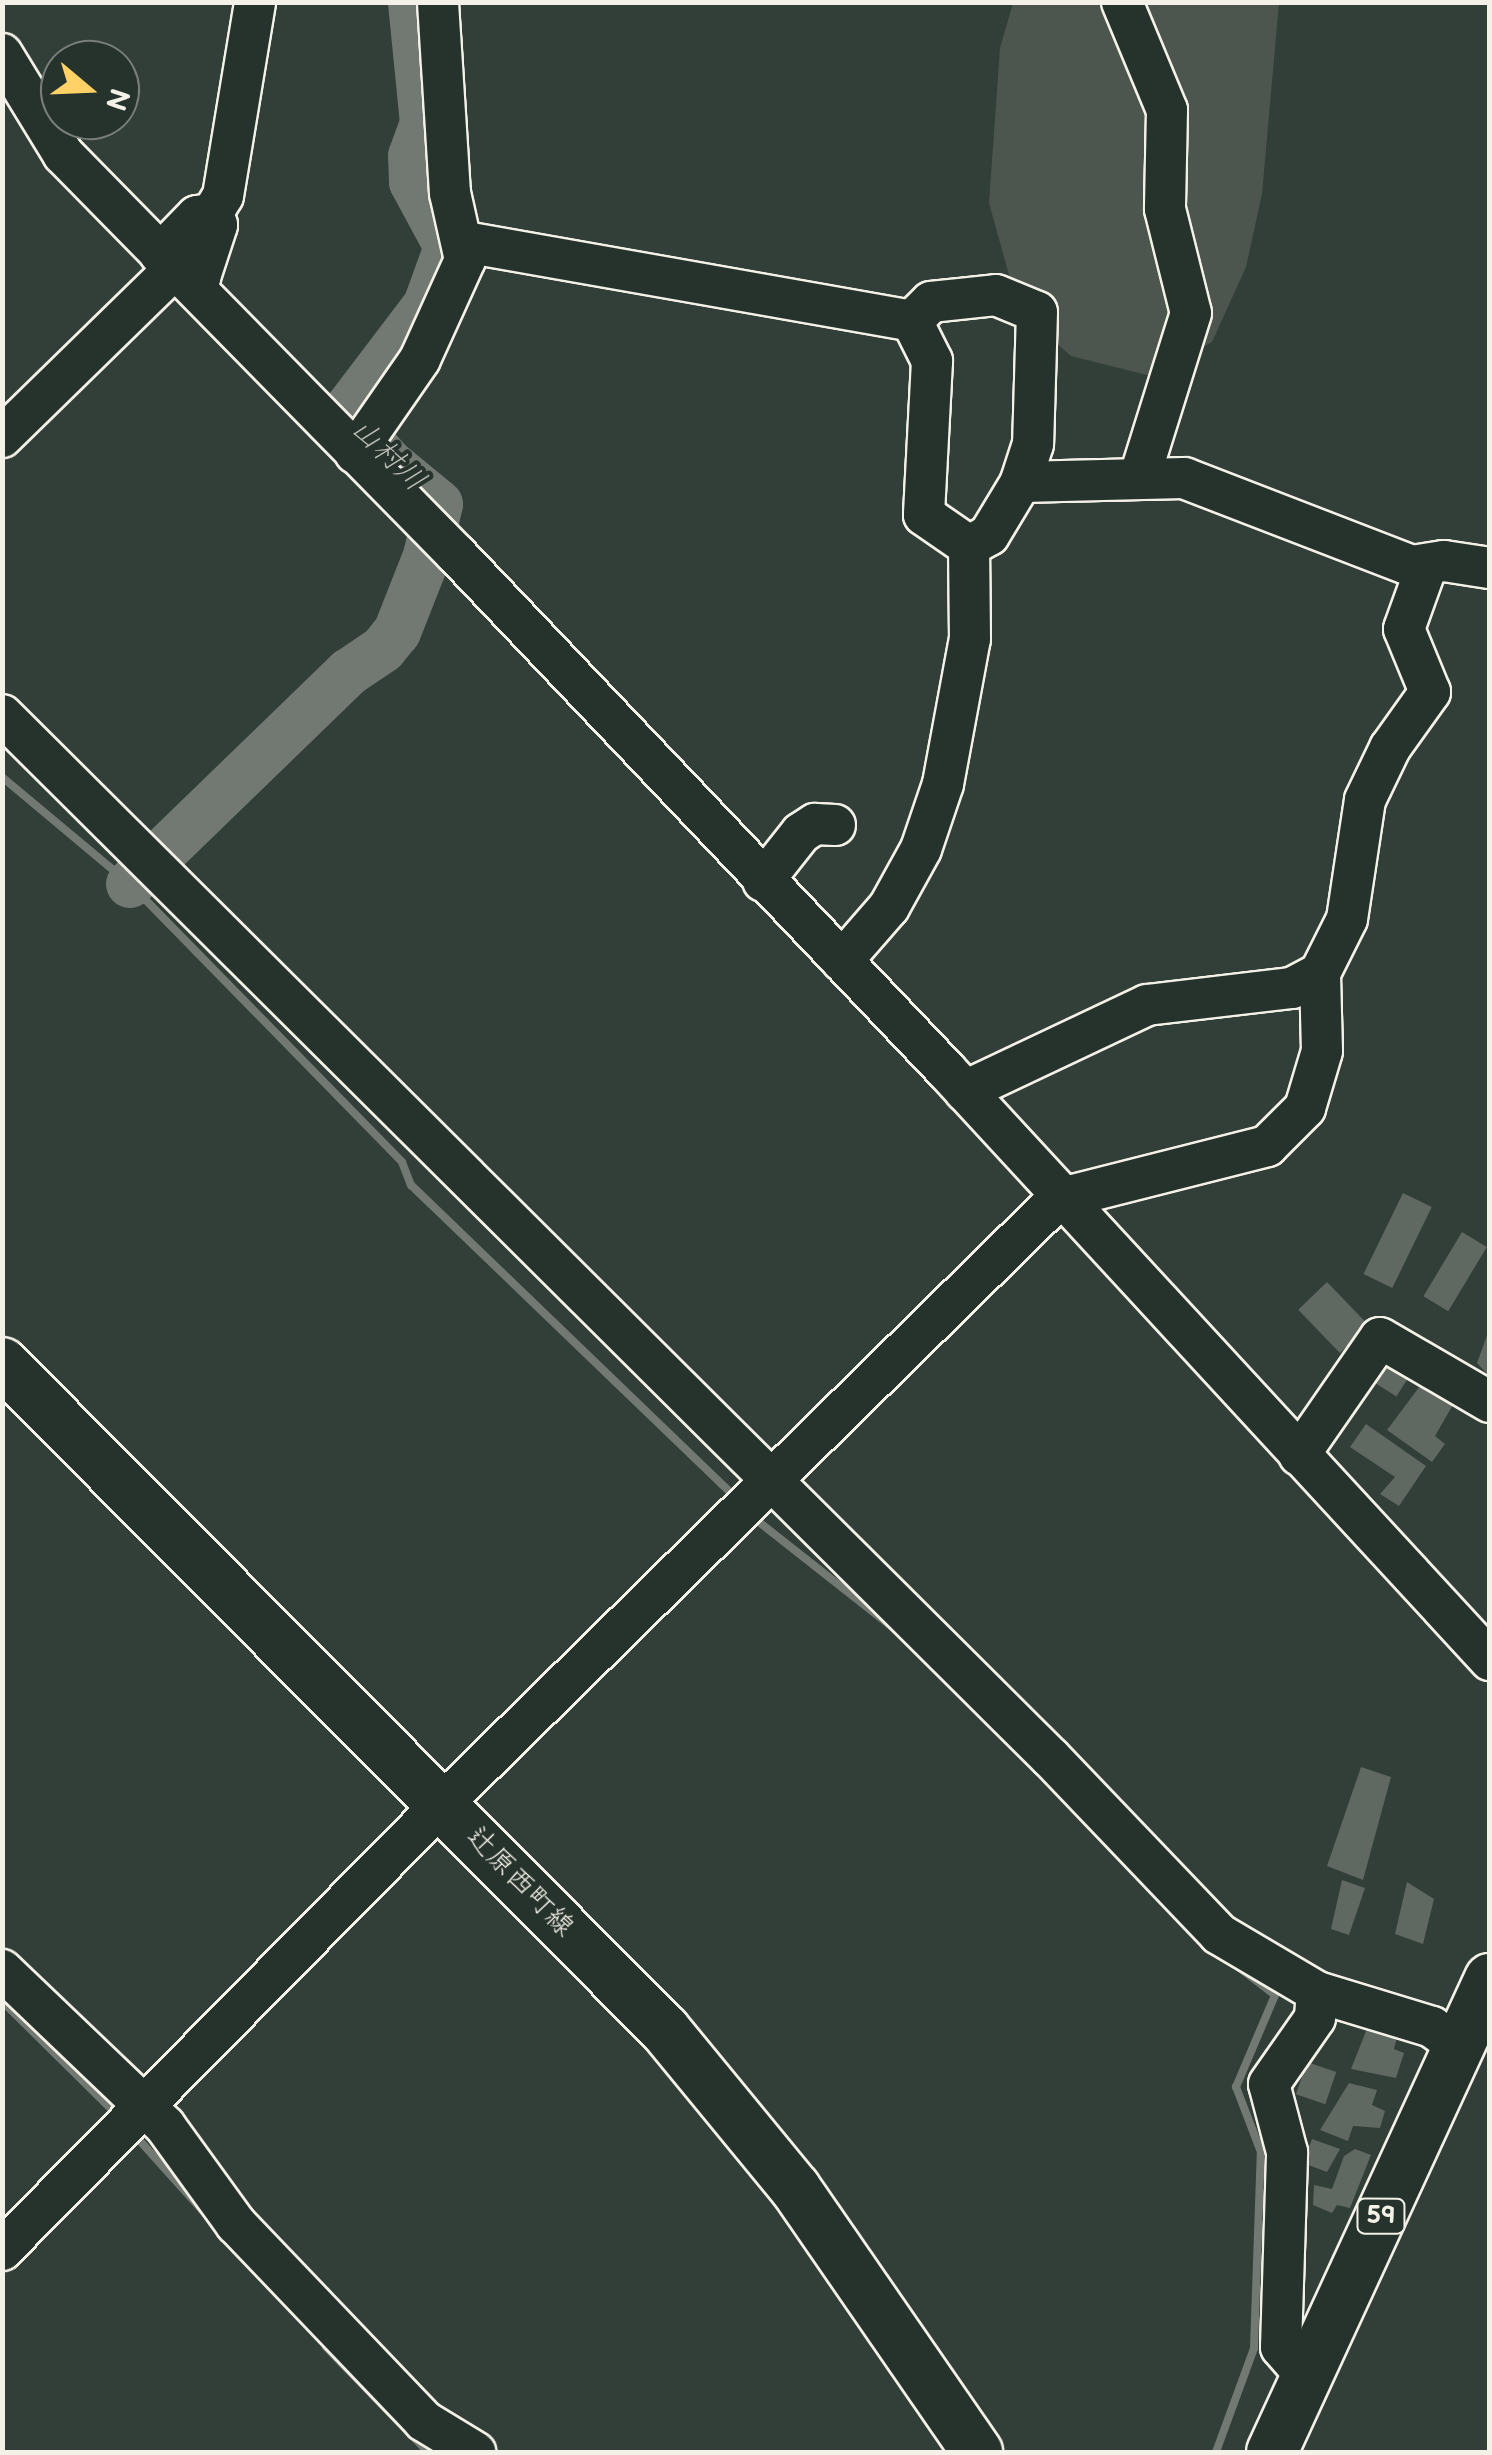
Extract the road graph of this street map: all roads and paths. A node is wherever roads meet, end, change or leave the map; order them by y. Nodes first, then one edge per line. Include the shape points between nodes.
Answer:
1 (255, 2) edge
2 (438, 2) edge
3 (1122, 2) edge
4 (2, 54) edge
5 (466, 242) junction
6 (166, 262) junction
7 (912, 320) junction
8 (9, 414) edge
9 (355, 453) junction
10 (1140, 476) junction
11 (1021, 482) junction
12 (969, 546) junction
13 (1427, 565) junction
14 (1490, 568) edge
15 (2, 715) edge
16 (835, 825) dead end
17 (763, 881) junction
18 (842, 960) junction
19 (1320, 973) junction
20 (964, 1091) junction
21 (1058, 1199) junction
22 (2, 1363) edge
23 (1490, 1402) edge
24 (1298, 1454) junction
25 (770, 1480) junction
26 (1490, 1660) edge
27 (443, 1803) junction
28 (2, 1970) edge
29 (1490, 1980) edge
30 (1318, 1992) junction
31 (1458, 2046) junction
32 (144, 2106) junction
33 (2, 2250) edge
34 (1308, 2378) junction
35 (476, 2452) edge
36 (977, 2452) edge
37 (1272, 2452) edge

1 - 6 street via 223,196 212,214 197,216
2 - 5 street via 450,193
3 - 10 street via 1167,110 1166,209 1192,313
4 - 6 street via 63,154
5 - 7 street
5 - 9 street via 465,260 420,360
6 - 8 street
6 - 9 street
7 - 11 street via 931,302 996,294 1037,312 1033,444
7 - 12 street via 932,361 924,515
9 - 17 street
10 - 11 street
10 - 13 street via 1184,478 1412,566
11 - 12 street via 988,535
12 - 18 street via 970,639 943,784 921,850 889,907
13 - 14 street
13 - 19 street via 1404,630 1430,692 1390,748 1365,800 1347,919
15 - 25 street
16 - 17 street via 815,824 801,834
17 - 18 street
18 - 20 street
19 - 20 street via 1292,988 1147,1005
19 - 21 street via 1322,1051 1305,1108 1291,1126 1267,1146
20 - 21 street
21 - 24 street via 1175,1315
21 - 25 street
22 - 27 main road, 辻原西町線
23 - 24 street via 1380,1338
24 - 26 street
25 - 27 street
25 - 30 street via 1219,1934
27 - 32 street
27 - 36 main road, 辻原西町線 via 665,2030 795,2188
28 - 32 street
29 - 31 main road, 59
30 - 31 street via 1342,1994 1432,2027
30 - 34 street via 1315,2018 1269,2084 1286,2152 1281,2346
31 - 34 main road, 59
32 - 33 street
32 - 35 street via 236,2224 424,2421
34 - 37 main road, 59

